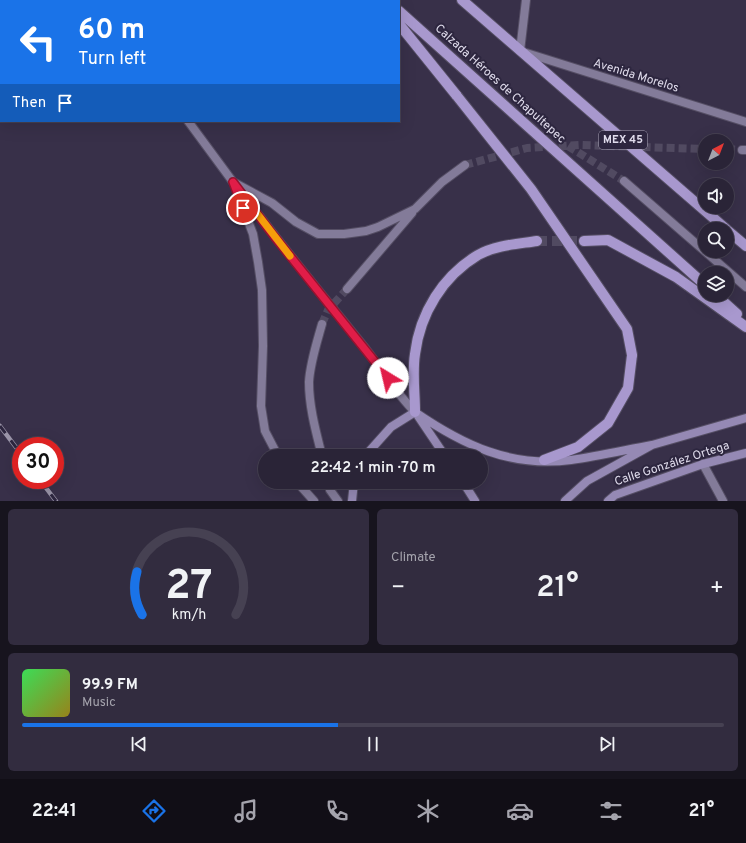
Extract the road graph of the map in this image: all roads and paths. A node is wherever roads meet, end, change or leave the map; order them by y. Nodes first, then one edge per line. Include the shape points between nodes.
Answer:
1 (462, 0) edge
2 (526, 0) edge
3 (400, 12) edge
4 (400, 25) edge
5 (520, 51) junction
6 (189, 122) edge
7 (746, 122) edge
8 (465, 165) tunnel mouth
9 (624, 181) tunnel mouth
10 (233, 182) junction
11 (415, 209) junction
12 (718, 222) edge
13 (734, 236) edge
14 (537, 241) tunnel mouth
15 (584, 241) tunnel mouth
16 (746, 246) edge
17 (698, 279) edge
18 (746, 287) edge
19 (347, 289) tunnel mouth
20 (724, 302) edge
21 (746, 322) edge
22 (322, 324) tunnel mouth
23 (746, 327) edge
24 (415, 412) junction
25 (745, 418) edge
26 (652, 445) junction
27 (274, 449) edge
28 (320, 449) edge
29 (371, 449) edge
30 (440, 449) edge
31 (746, 453) edge
32 (544, 460) junction
33 (703, 464) junction
34 (303, 489) edge
35 (330, 489) edge
36 (353, 489) edge
37 (467, 489) edge
38 (314, 501) edge
39 (338, 501) edge
40 (352, 501) edge
41 (475, 501) edge
42 (565, 501) edge
43 (608, 501) edge
44 (723, 501) edge

1 - 5 main road, MEX 45
2 - 5 street
3 - 17 main road, Calzada Héroes de Chapultepec
4 - 32 main road, bridge via 531,189 627,329 632,355 628,388 608,423 578,447
5 - 7 street, Avenida Morelos
5 - 12 main road, MEX 45
6 - 10 street
8 - 11 street via 442,182
9 - 18 street
10 - 11 street via 272,203 296,222 318,234 366,231
10 - 24 street, Calle González Ortega via 381,368 401,398
10 - 27 street via 253,234 258,262 262,290 261,406 265,431
11 - 19 street
13 - 16 main road, MEX 45
14 - 24 main road via 508,245 479,255 451,275 432,300 415,354
15 - 23 main road via 608,240 676,278
20 - 21 main road
22 - 28 street via 309,381 311,406
24 - 29 street via 391,427
24 - 30 street, Calle González Ortega
24 - 32 street, Calle González Ortega via 444,432 474,446 512,458
25 - 26 street, Calle González Ortega
26 - 32 street, Calle González Ortega via 570,460
26 - 42 street, Calle González Ortega via 588,481
31 - 33 street, Calle González Ortega
33 - 43 street, Calle González Ortega via 615,495
33 - 44 street
34 - 38 street
35 - 39 street
36 - 40 street
37 - 41 street

